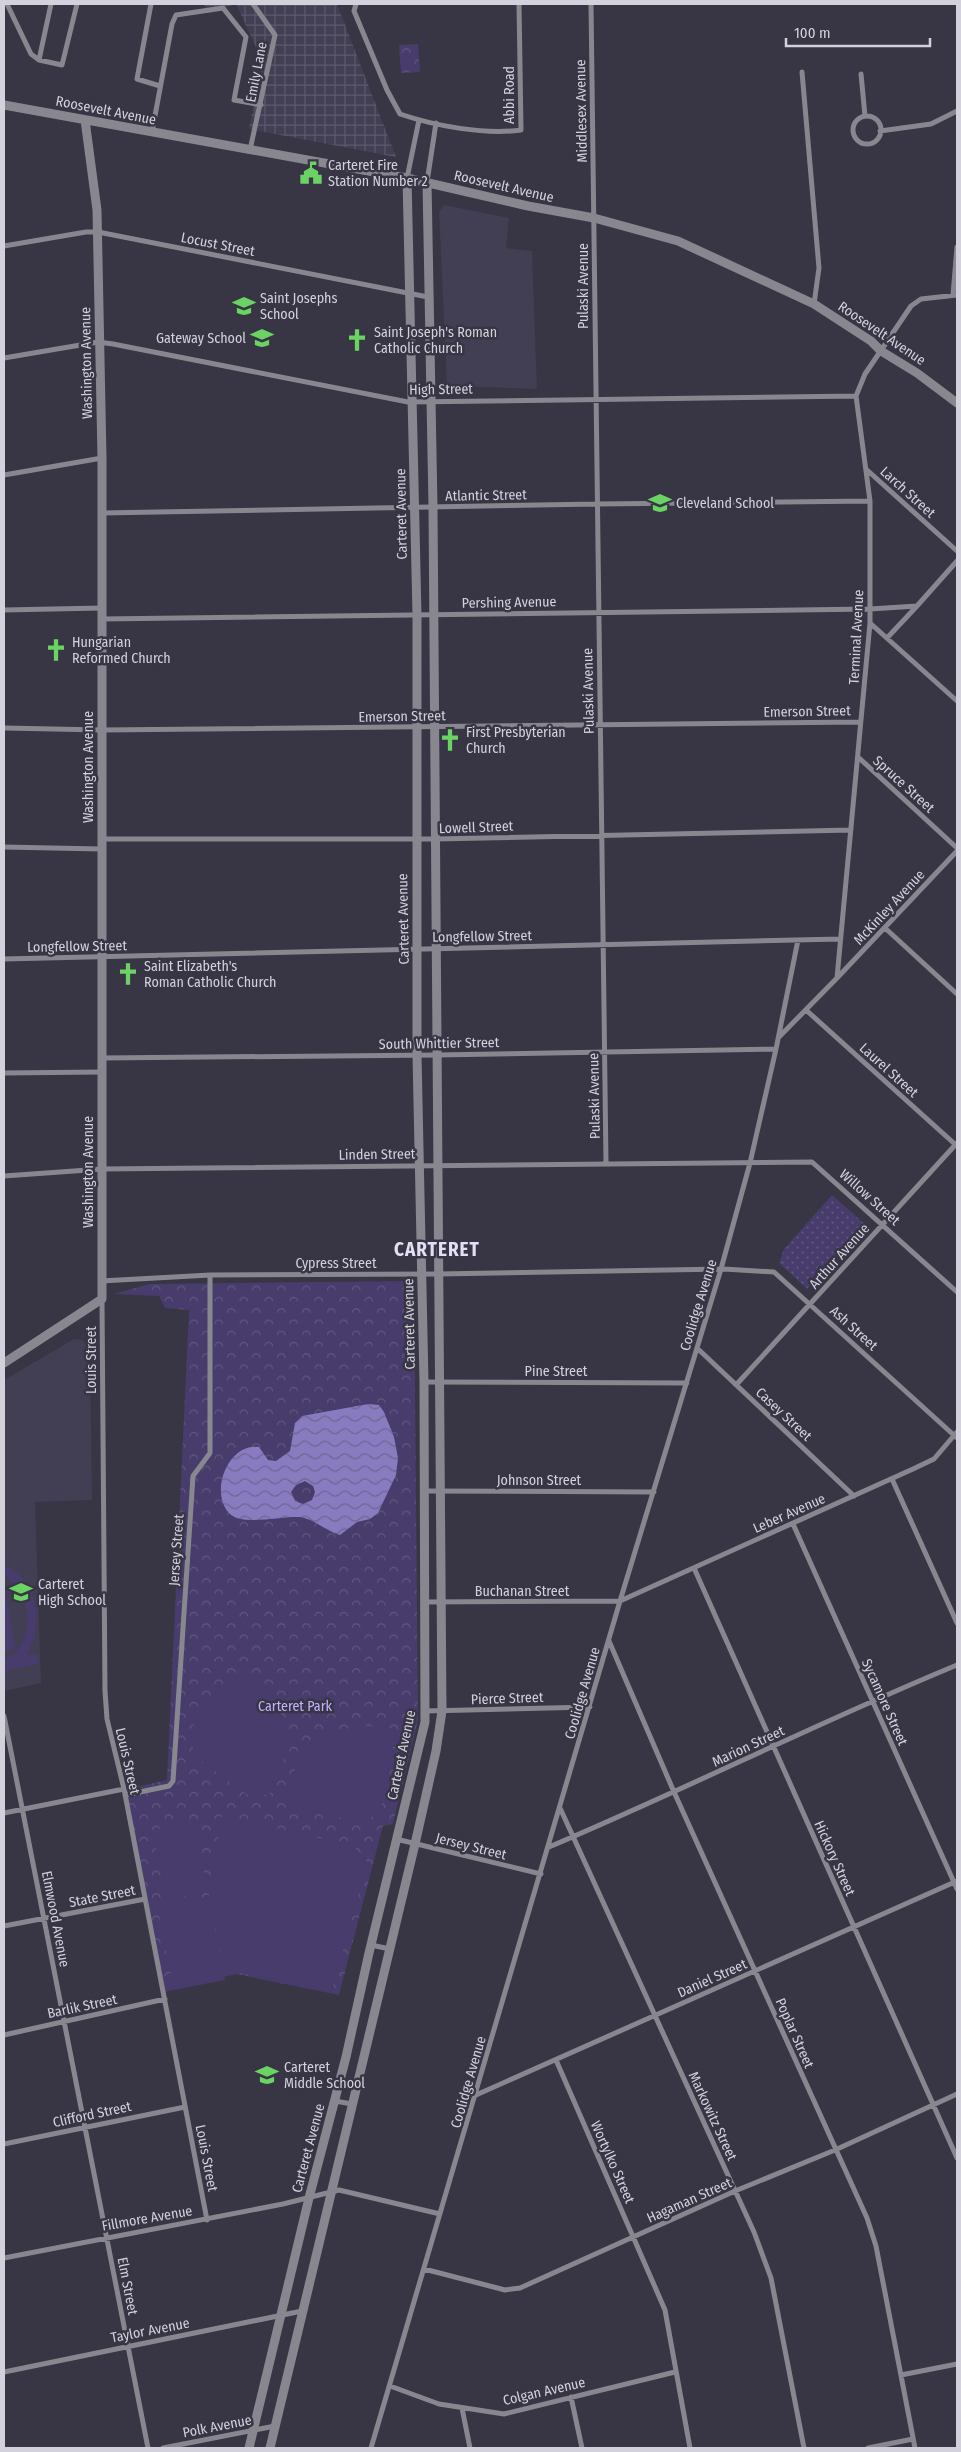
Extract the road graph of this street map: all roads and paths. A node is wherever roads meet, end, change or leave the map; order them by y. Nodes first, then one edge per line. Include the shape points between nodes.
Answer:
1 (7, 4) edge
2 (51, 4) edge
3 (77, 4) edge
4 (151, 4) edge
5 (253, 4) edge
6 (356, 4) edge
7 (518, 4) edge
8 (591, 4) edge
9 (39, 60) junction
10 (802, 72) dead end
11 (861, 74) dead end
12 (160, 86) junction
13 (4, 105) edge
14 (260, 105) junction
15 (957, 111) edge
16 (865, 116) junction
17 (85, 120) junction
18 (419, 120) junction
19 (436, 123) junction
20 (880, 131) junction
21 (152, 132) junction
22 (250, 150) junction
23 (407, 178) junction
24 (427, 182) junction
25 (594, 218) junction
26 (98, 232) junction
27 (4, 246) edge
28 (957, 247) edge
29 (411, 293) junction
30 (955, 295) edge
31 (428, 297) junction
32 (814, 304) junction
33 (98, 342) junction
34 (881, 351) junction
35 (4, 358) edge
36 (856, 396) junction
37 (595, 398) junction
38 (430, 401) junction
39 (414, 402) junction
40 (957, 403) edge
41 (102, 458) junction
42 (867, 470) junction
43 (4, 475) edge
44 (870, 502) junction
45 (597, 504) junction
46 (415, 507) junction
47 (433, 507) junction
48 (102, 513) junction
49 (957, 551) edge
50 (957, 560) edge
51 (917, 606) junction
52 (102, 608) junction
53 (870, 609) junction
54 (4, 610) edge
55 (598, 612) junction
56 (417, 615) junction
57 (434, 615) junction
58 (102, 619) junction
59 (870, 623) junction
60 (887, 638) junction
61 (957, 701) edge
62 (861, 722) junction
63 (600, 725) junction
64 (434, 726) junction
65 (416, 727) junction
66 (4, 728) edge
67 (102, 730) junction
68 (858, 757) junction
69 (851, 830) junction
70 (601, 834) junction
71 (416, 839) junction
72 (435, 839) junction
73 (101, 844) junction
74 (4, 847) edge
75 (957, 849) edge
76 (885, 928) junction
77 (840, 939) junction
78 (798, 940) junction
79 (603, 945) junction
80 (418, 949) junction
81 (436, 949) junction
82 (102, 956) junction
83 (4, 959) edge
84 (836, 978) junction
85 (957, 994) edge
86 (806, 1010) junction
87 (779, 1037) junction
88 (776, 1049) junction
89 (604, 1050) junction
90 (436, 1055) junction
91 (417, 1056) junction
92 (102, 1058) junction
93 (102, 1072) junction
94 (4, 1073) edge
95 (957, 1145) edge
96 (606, 1163) junction
97 (750, 1163) junction
98 (420, 1165) junction
99 (438, 1165) junction
100 (102, 1169) junction
101 (4, 1176) edge
102 (883, 1225) junction
103 (721, 1269) junction
104 (421, 1274) junction
105 (438, 1274) junction
106 (210, 1275) junction
107 (101, 1282) junction
108 (957, 1292) edge
109 (102, 1299) junction
110 (810, 1304) junction
111 (697, 1348) junction
112 (4, 1363) edge
113 (424, 1382) junction
114 (442, 1382) junction
115 (687, 1383) junction
116 (736, 1385) junction
117 (956, 1435) edge
118 (892, 1479) junction
119 (424, 1491) junction
120 (442, 1492) junction
121 (654, 1492) junction
122 (854, 1496) junction
123 (793, 1524) junction
124 (694, 1568) junction
125 (620, 1601) junction
126 (424, 1602) junction
127 (443, 1602) junction
128 (957, 1623) edge
129 (609, 1641) junction
130 (957, 1665) edge
131 (872, 1700) junction
132 (590, 1707) junction
133 (442, 1711) junction
134 (426, 1712) junction
135 (4, 1716) edge
136 (773, 1747) junction
137 (124, 1792) junction
138 (674, 1792) junction
139 (560, 1807) junction
140 (23, 1809) junction
141 (4, 1813) edge
142 (574, 1837) junction
143 (396, 1839) junction
144 (416, 1844) junction
145 (549, 1847) junction
146 (541, 1874) junction
147 (956, 1882) edge
148 (957, 1889) edge
149 (145, 1899) junction
150 (44, 1918) junction
151 (4, 1926) edge
152 (853, 1926) junction
153 (371, 1945) junction
154 (390, 1949) junction
155 (755, 1972) junction
156 (165, 1999) junction
157 (654, 2015) junction
158 (64, 2021) junction
159 (4, 2035) edge
160 (556, 2060) junction
161 (957, 2094) edge
162 (476, 2095) junction
163 (335, 2100) junction
164 (352, 2104) junction
165 (934, 2105) junction
166 (185, 2107) junction
167 (85, 2127) junction
168 (4, 2144) edge
169 (835, 2150) junction
170 (957, 2158) edge
171 (736, 2191) junction
172 (331, 2192) junction
173 (309, 2198) junction
174 (440, 2214) junction
175 (207, 2220) junction
176 (106, 2236) junction
177 (634, 2237) junction
178 (4, 2258) edge
179 (424, 2269) junction
180 (302, 2311) junction
181 (282, 2315) junction
182 (128, 2346) junction
183 (957, 2364) edge
184 (4, 2372) edge
185 (675, 2372) junction
186 (901, 2375) junction
187 (390, 2386) junction
188 (572, 2397) junction
189 (462, 2408) junction
190 (276, 2426) junction
191 (254, 2430) junction
192 (913, 2439) junction
193 (148, 2448) edge
194 (162, 2448) edge
195 (249, 2448) edge
196 (270, 2448) edge
197 (371, 2448) edge
198 (470, 2448) edge
199 (582, 2448) edge
200 (690, 2448) edge
201 (804, 2448) edge
202 (868, 2448) edge
203 (915, 2448) edge

1 - 9 street via 26,45
2 - 9 street
3 - 9 street via 62,64
4 - 12 street via 137,79
5 - 14 street, Emily Lane via 274,35
6 - 18 street, Abbi Road via 354,11 400,114
7 - 19 street, Abbi Road via 521,130 501,133
8 - 25 street, Middlesex Avenue
10 - 32 street via 819,268
11 - 16 street
12 - 14 street via 176,15 223,8 246,37 234,100
12 - 21 street
13 - 17 street, Roosevelt Avenue
14 - 22 street, Emily Lane
15 - 20 street via 931,124
16 - 20 street via 876,120
16 - 20 street via 853,128 858,141 874,142
17 - 21 street, Roosevelt Avenue
17 - 26 street, Washington Avenue
18 - 19 street, Abbi Road
18 - 23 street
19 - 24 street
21 - 22 street, Roosevelt Avenue
22 - 23 street, Roosevelt Avenue
23 - 24 street, Roosevelt Avenue
23 - 29 street, Carteret Avenue
24 - 25 street, Roosevelt Avenue
24 - 31 street
25 - 32 street, Roosevelt Avenue via 678,240
25 - 37 street, Pulaski Avenue
26 - 27 street, Locust Street
26 - 29 street, Locust Street
26 - 33 street, Washington Avenue
28 - 30 street
29 - 31 street, Locust Street
29 - 39 street, Carteret Avenue
30 - 34 street via 921,299 911,306
31 - 38 street
32 - 34 street, Roosevelt Avenue
33 - 35 street, High Street
33 - 39 street, High Street
33 - 41 street, Washington Avenue
34 - 36 street via 861,380
34 - 40 street, Roosevelt Avenue via 918,373
36 - 37 street, High Street
36 - 42 street, Terminal Avenue
37 - 38 street, High Street
37 - 45 street, Pulaski Avenue
38 - 39 street, High Street
38 - 47 street
39 - 46 street, Carteret Avenue
41 - 43 street
41 - 48 street, Washington Avenue
42 - 44 street, Terminal Avenue
42 - 49 street, Larch Street
44 - 45 street, Atlantic Street
44 - 53 street, Terminal Avenue
45 - 47 street, Atlantic Street
45 - 55 street, Pulaski Avenue
46 - 47 street, Atlantic Street
46 - 48 street, Atlantic Street
46 - 56 street, Carteret Avenue
47 - 57 street
48 - 52 street, Washington Avenue
50 - 51 street
51 - 53 street, Pershing Avenue
51 - 60 street
52 - 54 street
52 - 58 street, Washington Avenue
53 - 55 street, Pershing Avenue
53 - 59 street, Terminal Avenue
55 - 57 street, Pershing Avenue
55 - 63 street, Pulaski Avenue
56 - 57 street, Pershing Avenue
56 - 58 street, Pershing Avenue
56 - 65 street, Carteret Avenue
57 - 64 street
58 - 67 street, Washington Avenue
59 - 60 street
59 - 62 street, Terminal Avenue
60 - 61 street
62 - 63 street, Emerson Street
62 - 68 street, Terminal Avenue
63 - 64 street, Emerson Street
63 - 70 street, Pulaski Avenue
64 - 65 street, Emerson Street
64 - 72 street
65 - 67 street, Emerson Street
65 - 71 street, Carteret Avenue
66 - 67 street, Emerson Street
67 - 73 street, Washington Avenue
68 - 69 street, Terminal Avenue
68 - 75 street, Spruce Street
69 - 70 street, Lowell Street
69 - 77 street, Terminal Avenue
70 - 72 street, Lowell Street
70 - 79 street, Pulaski Avenue
71 - 72 street, Lowell Street
71 - 73 street, Lowell Street
71 - 80 street, Carteret Avenue
72 - 81 street
73 - 74 street, Lowell Street
73 - 82 street, Washington Avenue
75 - 76 street, McKinley Avenue
76 - 84 street, McKinley Avenue
76 - 85 street
77 - 78 street, Longfellow Street
77 - 84 street, McKinley Avenue
78 - 79 street, Longfellow Street
78 - 87 street, Coolidge Avenue
79 - 81 street, Longfellow Street
79 - 89 street, Pulaski Avenue
80 - 81 street, Longfellow Street
80 - 82 street, Longfellow Street
80 - 91 street, Carteret Avenue
81 - 90 street
82 - 83 street, Longfellow Street
82 - 92 street, Washington Avenue
84 - 86 street, McKinley Avenue
86 - 87 street, McKinley Avenue
86 - 95 street, Laurel Street
87 - 88 street, Coolidge Avenue
88 - 89 street, South Whittier Street
88 - 97 street, Coolidge Avenue
89 - 90 street, South Whittier Street
89 - 96 street, Pulaski Avenue
90 - 91 street, South Whittier Street
90 - 99 street
91 - 92 street, South Whittier Street
91 - 98 street, Carteret Avenue
92 - 93 street, Washington Avenue
93 - 94 street
93 - 100 street, Washington Avenue
95 - 102 street, Arthur Avenue
96 - 97 street, Linden Street
96 - 99 street, Linden Street
97 - 102 street, Willow Street via 814,1163
97 - 103 street, Coolidge Avenue
98 - 99 street, Linden Street
98 - 100 street, Linden Street
98 - 104 street, Carteret Avenue
99 - 105 street
100 - 101 street, Linden Street
100 - 107 street, Washington Avenue
102 - 108 street, Willow Street
102 - 110 street, Arthur Avenue
103 - 105 street, Cypress Street
103 - 110 street, Ash Street via 774,1272
103 - 111 street, Coolidge Avenue
104 - 105 street, Cypress Street
104 - 106 street, Cypress Street
104 - 113 street, Carteret Avenue
105 - 114 street
106 - 107 street, Cypress Street
106 - 137 street, Jersey Street via 210,1453 193,1476 173,1781 169,1786
107 - 109 street, Washington Avenue
109 - 112 street
109 - 137 street, Louis Street via 105,1691 107,1718
110 - 116 street, Arthur Avenue
110 - 117 street, Ash Street
111 - 115 street, Coolidge Avenue
111 - 116 street, Casey Street
113 - 114 street, Pine Street
113 - 119 street, Carteret Avenue
114 - 115 street, Pine Street
114 - 120 street
115 - 121 street, Coolidge Avenue
116 - 122 street, Casey Street
117 - 118 street, Leber Avenue via 934,1459
118 - 122 street, Leber Avenue
118 - 128 street
119 - 120 street, Johnson Street
119 - 126 street, Carteret Avenue
120 - 121 street, Johnson Street
120 - 127 street
121 - 125 street, Coolidge Avenue
122 - 123 street, Leber Avenue
123 - 124 street, Leber Avenue
123 - 131 street, Sycamore Street
124 - 125 street, Leber Avenue
124 - 136 street, Hickory Street
125 - 127 street, Buchanan Street
125 - 129 street, Coolidge Avenue
126 - 127 street, Buchanan Street
126 - 134 street, Carteret Avenue
127 - 133 street
129 - 132 street, Coolidge Avenue
129 - 138 street, Poplar Street
130 - 131 street, Marion Street
131 - 136 street, Marion Street
131 - 147 street, Sycamore Street
132 - 133 street, Pierce Street
132 - 139 street, Coolidge Avenue
133 - 134 street, Pierce Street
133 - 144 street
134 - 143 street, Carteret Avenue
135 - 140 street, Elmwood Avenue
136 - 138 street, Marion Street
136 - 152 street, Hickory Street
137 - 140 street, Jersey Street
137 - 149 street, Louis Street
138 - 142 street, Marion Street
138 - 155 street, Poplar Street
139 - 142 street, Markowitz Street
139 - 145 street, Coolidge Avenue
140 - 141 street, Jersey Street
140 - 150 street, Elmwood Avenue
142 - 145 street, Marion Street
142 - 157 street, Markowitz Street
143 - 144 street, Jersey Street
143 - 153 street, Carteret Avenue
144 - 146 street, Jersey Street
144 - 154 street
145 - 146 street, Coolidge Avenue
146 - 162 street, Coolidge Avenue
147 - 148 street, Sycamore Street
147 - 152 street, Daniel Street
149 - 150 street, State Street
149 - 156 street, Louis Street
150 - 151 street, State Street
150 - 158 street, Elmwood Avenue
152 - 155 street, Daniel Street
152 - 165 street, Hickory Street
153 - 154 street
153 - 163 street, Carteret Avenue
154 - 164 street
155 - 157 street, Daniel Street
155 - 169 street, Poplar Street
156 - 158 street, Barlik Street
156 - 166 street, Louis Street
157 - 160 street, Daniel Street
157 - 171 street, Markowitz Street
158 - 159 street, Barlik Street
158 - 167 street, Elmwood Avenue
160 - 162 street, Daniel Street
160 - 177 street, Wortylko Street
161 - 165 street, Hagaman Street
162 - 174 street, Coolidge Avenue
163 - 164 street
163 - 173 street, Carteret Avenue
164 - 172 street
165 - 169 street, Hagaman Street
165 - 170 street, Hickory Street
166 - 167 street, Clifford Street
166 - 175 street, Louis Street
167 - 168 street, Clifford Street
167 - 176 street, Elm Street
169 - 171 street, Hagaman Street
169 - 186 street, Poplar Street via 867,2218 876,2246
171 - 177 street, Hagaman Street
171 - 201 street, Markowitz Street via 771,2278
172 - 173 street, Fillmore Avenue
172 - 174 street, Fillmore Avenue via 339,2190
172 - 180 street
173 - 175 street, Fillmore Avenue
173 - 181 street, Carteret Avenue
174 - 179 street, Coolidge Avenue
175 - 176 street, Fillmore Avenue
176 - 178 street, Fillmore Avenue
176 - 182 street, Elm Street
177 - 179 street, Hagaman Street via 520,2288 505,2290
177 - 185 street, Wortylko Street via 666,2310
179 - 187 street, Coolidge Avenue
180 - 181 street, Taylor Avenue
180 - 190 street
181 - 182 street, Taylor Avenue
181 - 191 street, Carteret Avenue
182 - 184 street, Taylor Avenue
182 - 193 street, Elm Street
183 - 186 street
185 - 188 street, Colgan Avenue
185 - 200 street, Wortylko Street
186 - 192 street, Poplar Street
187 - 189 street, Colgan Avenue via 439,2404
187 - 197 street, Coolidge Avenue
188 - 189 street, Colgan Avenue via 504,2414
188 - 199 street
189 - 198 street
190 - 191 street, Polk Avenue
190 - 196 street
191 - 194 street, Polk Avenue
191 - 195 street, Carteret Avenue
192 - 202 street
192 - 203 street, Poplar Street

